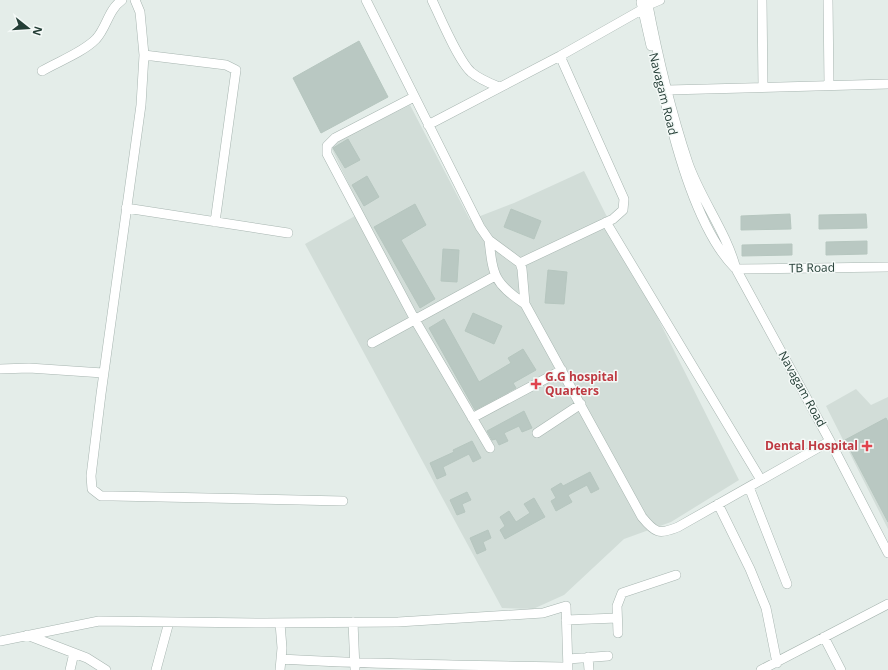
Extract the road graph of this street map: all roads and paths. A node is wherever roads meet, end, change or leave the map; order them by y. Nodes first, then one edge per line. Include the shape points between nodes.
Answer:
1 (122, 0) edge
2 (135, 0) edge
3 (366, 0) edge
4 (432, 0) edge
5 (660, 0) edge
6 (762, 0) edge
7 (828, 0) edge
8 (645, 3) edge
9 (144, 55) junction
10 (560, 56) junction
11 (42, 71) dead end
12 (888, 84) edge
13 (829, 86) junction
14 (499, 87) junction
15 (763, 87) junction
16 (668, 90) junction
17 (414, 97) junction
18 (428, 125) junction
19 (126, 208) junction
20 (215, 222) junction
21 (606, 222) junction
22 (288, 233) dead end
23 (489, 240) junction
24 (520, 263) junction
25 (888, 267) edge
26 (736, 269) junction
27 (495, 276) junction
28 (525, 304) junction
29 (415, 320) junction
30 (372, 343) dead end
31 (0, 369) edge
32 (562, 370) junction
33 (103, 373) junction
34 (581, 404) junction
35 (472, 418) junction
36 (537, 433) dead end
37 (830, 441) junction
38 (490, 448) dead end
39 (761, 480) junction
40 (749, 487) junction
41 (343, 501) dead end
42 (718, 504) junction
43 (888, 553) edge
44 (676, 575) dead end
45 (787, 584) dead end
46 (888, 604) edge
47 (617, 618) junction
48 (566, 620) junction
49 (169, 622) junction
50 (353, 622) junction
51 (280, 623) junction
52 (618, 633) dead end
53 (27, 634) junction
54 (824, 637) junction
55 (0, 641) edge
56 (74, 653) junction
57 (608, 656) dead end
58 (588, 657) junction
59 (281, 659) junction
60 (777, 663) junction
61 (568, 665) edge
62 (355, 667) edge
63 (488, 668) edge
64 (70, 670) edge
65 (106, 670) edge
66 (156, 670) edge
67 (280, 670) edge
68 (589, 670) edge
69 (762, 670) edge
70 (841, 670) edge

1 - 11 street via 112,9 95,40
2 - 9 street via 140,12
3 - 17 street
4 - 14 street via 450,38 470,71
5 - 8 street
6 - 15 street
7 - 13 street
8 - 10 street
8 - 16 street, Navagam Road
8 - 26 street, Navagam Road via 684,173 724,257
9 - 19 street via 141,105
9 - 20 street via 226,65 236,70
10 - 14 street
10 - 21 street via 624,199 623,210
12 - 13 street
13 - 15 street
14 - 18 street
15 - 16 street
16 - 26 street, Navagam Road via 688,164 731,252
17 - 18 street
17 - 29 street via 334,138 327,146 327,154
18 - 23 street
19 - 20 street
19 - 33 street
20 - 22 street
21 - 24 street
21 - 39 street
23 - 24 street
23 - 27 street
24 - 28 street
25 - 26 street, TB Road
26 - 37 street, Navagam Road
27 - 28 street via 506,291
27 - 29 street
28 - 32 street
29 - 30 street
29 - 35 street
31 - 33 street via 29,368
32 - 34 street
32 - 35 street
33 - 41 street via 92,476 92,489 95,493 113,496
34 - 36 street
34 - 42 street via 642,517 656,531 669,530
35 - 38 street
37 - 39 street
37 - 43 street, Navagam Road
39 - 40 street
40 - 42 street
40 - 45 street
42 - 60 street via 766,608
44 - 47 street via 622,593 617,606
46 - 54 street
47 - 48 street
47 - 52 street
48 - 50 street via 566,606 542,613 398,622
48 - 61 street
49 - 51 street
49 - 53 street via 99,621
49 - 66 street
50 - 51 street
50 - 62 street
51 - 59 street
53 - 55 street
53 - 56 street
54 - 60 street
54 - 70 street
56 - 64 street
56 - 65 street
57 - 58 street
58 - 61 street
58 - 68 street
59 - 62 street
59 - 67 street
60 - 69 street
61 - 63 street
62 - 63 street

